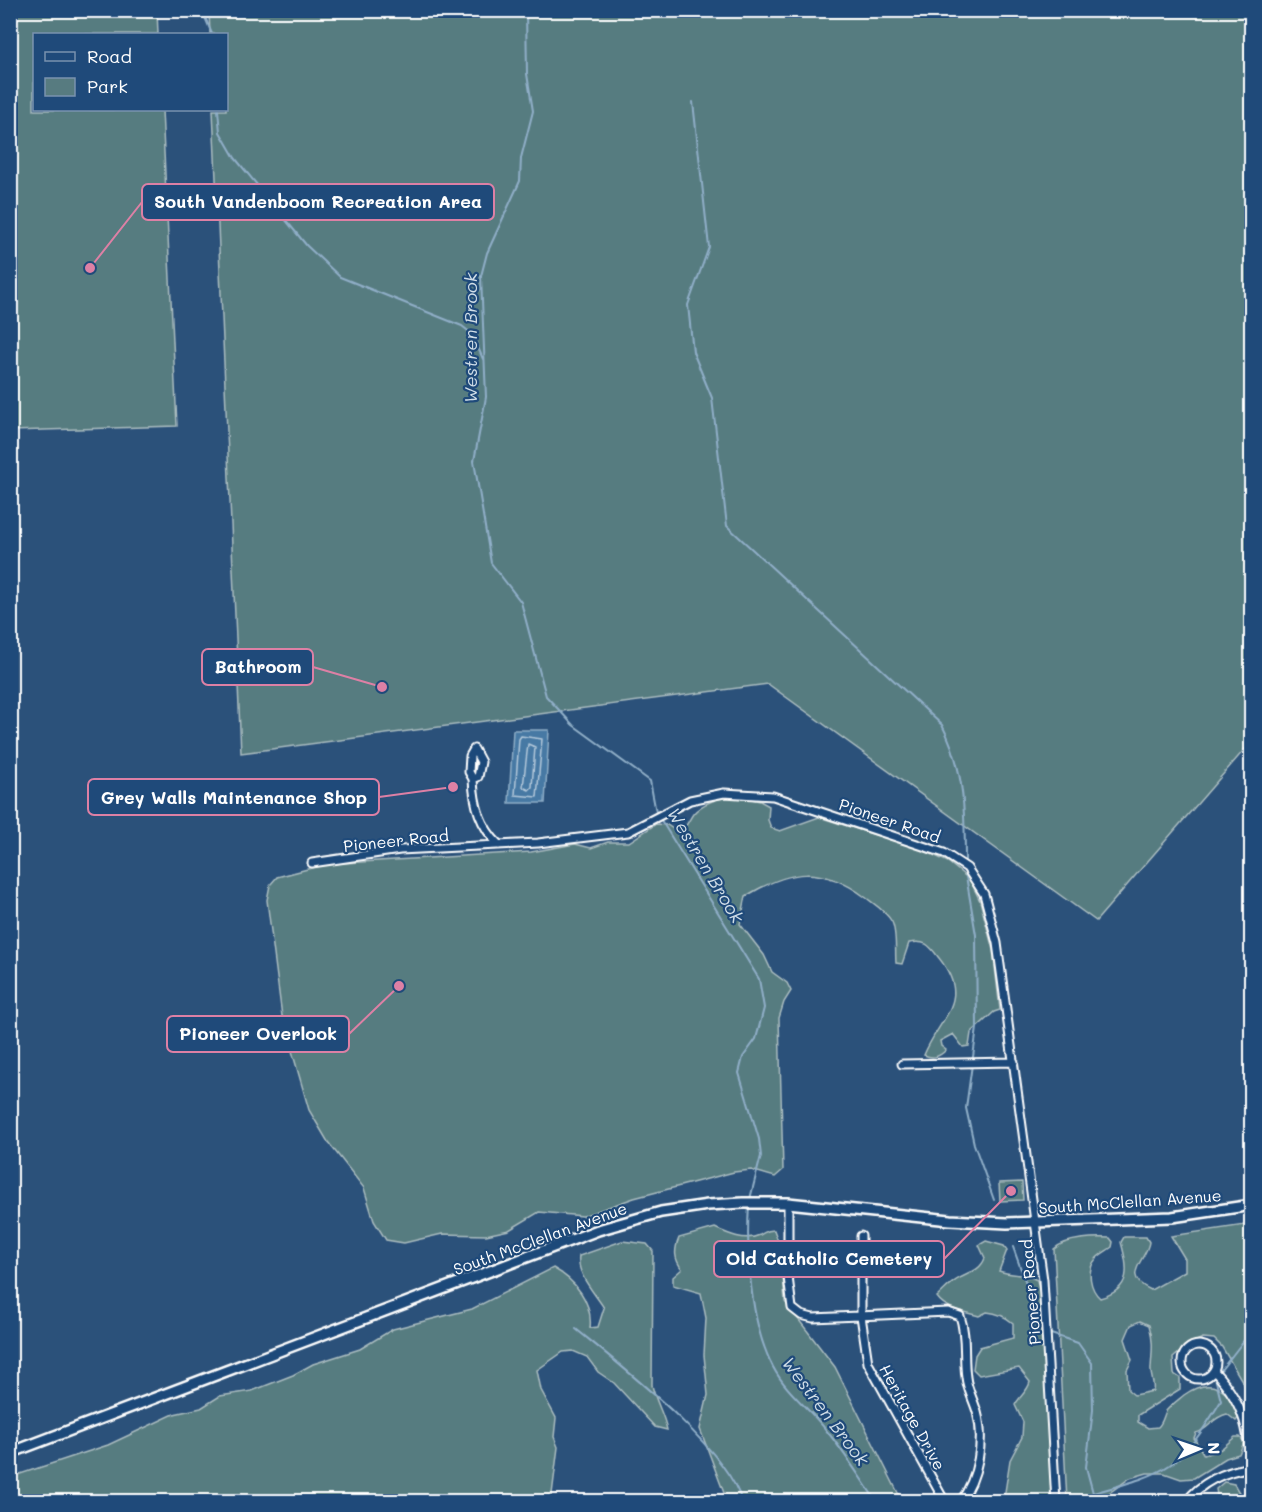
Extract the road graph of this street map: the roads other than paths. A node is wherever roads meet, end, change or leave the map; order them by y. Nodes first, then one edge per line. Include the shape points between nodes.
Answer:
1 (473, 779) dead end
2 (499, 845) junction
3 (312, 863) dead end
4 (1014, 1062) junction
5 (902, 1064) dead end
6 (788, 1203) junction
7 (1251, 1205) edge
8 (1037, 1222) junction
9 (861, 1236) dead end
10 (861, 1316) junction
11 (1214, 1371) junction
12 (10, 1454) edge
13 (1251, 1467) edge
14 (945, 1502) edge
15 (960, 1502) edge
16 (1056, 1502) edge
17 (1186, 1502) edge
18 (1250, 1502) edge

1 - 2 street via 474,800 481,820
2 - 3 street, Pioneer Road via 400,850
2 - 4 street, Pioneer Road via 628,832 690,800 724,793 773,796 944,853 967,868 984,894 998,943
4 - 5 street
4 - 8 street, Pioneer Road
6 - 8 main road, South McClellan Avenue via 950,1220
6 - 10 street via 792,1308 813,1318
6 - 12 main road, South McClellan Avenue via 708,1205 662,1212 598,1230
7 - 8 main road, South McClellan Avenue via 1173,1217
8 - 16 street, Pioneer Road via 1048,1334
9 - 10 street, Heritage Drive
10 - 14 street, Heritage Drive via 867,1363
10 - 15 street via 948,1312 960,1316 966,1379 978,1414 980,1436 972,1483
11 - 11 street via 1214,1355 1207,1348 1192,1347 1184,1355 1183,1366 1189,1376 1205,1378
11 - 13 street via 1232,1389 1246,1419
13 - 17 street via 1223,1473 1204,1484
13 - 18 street

